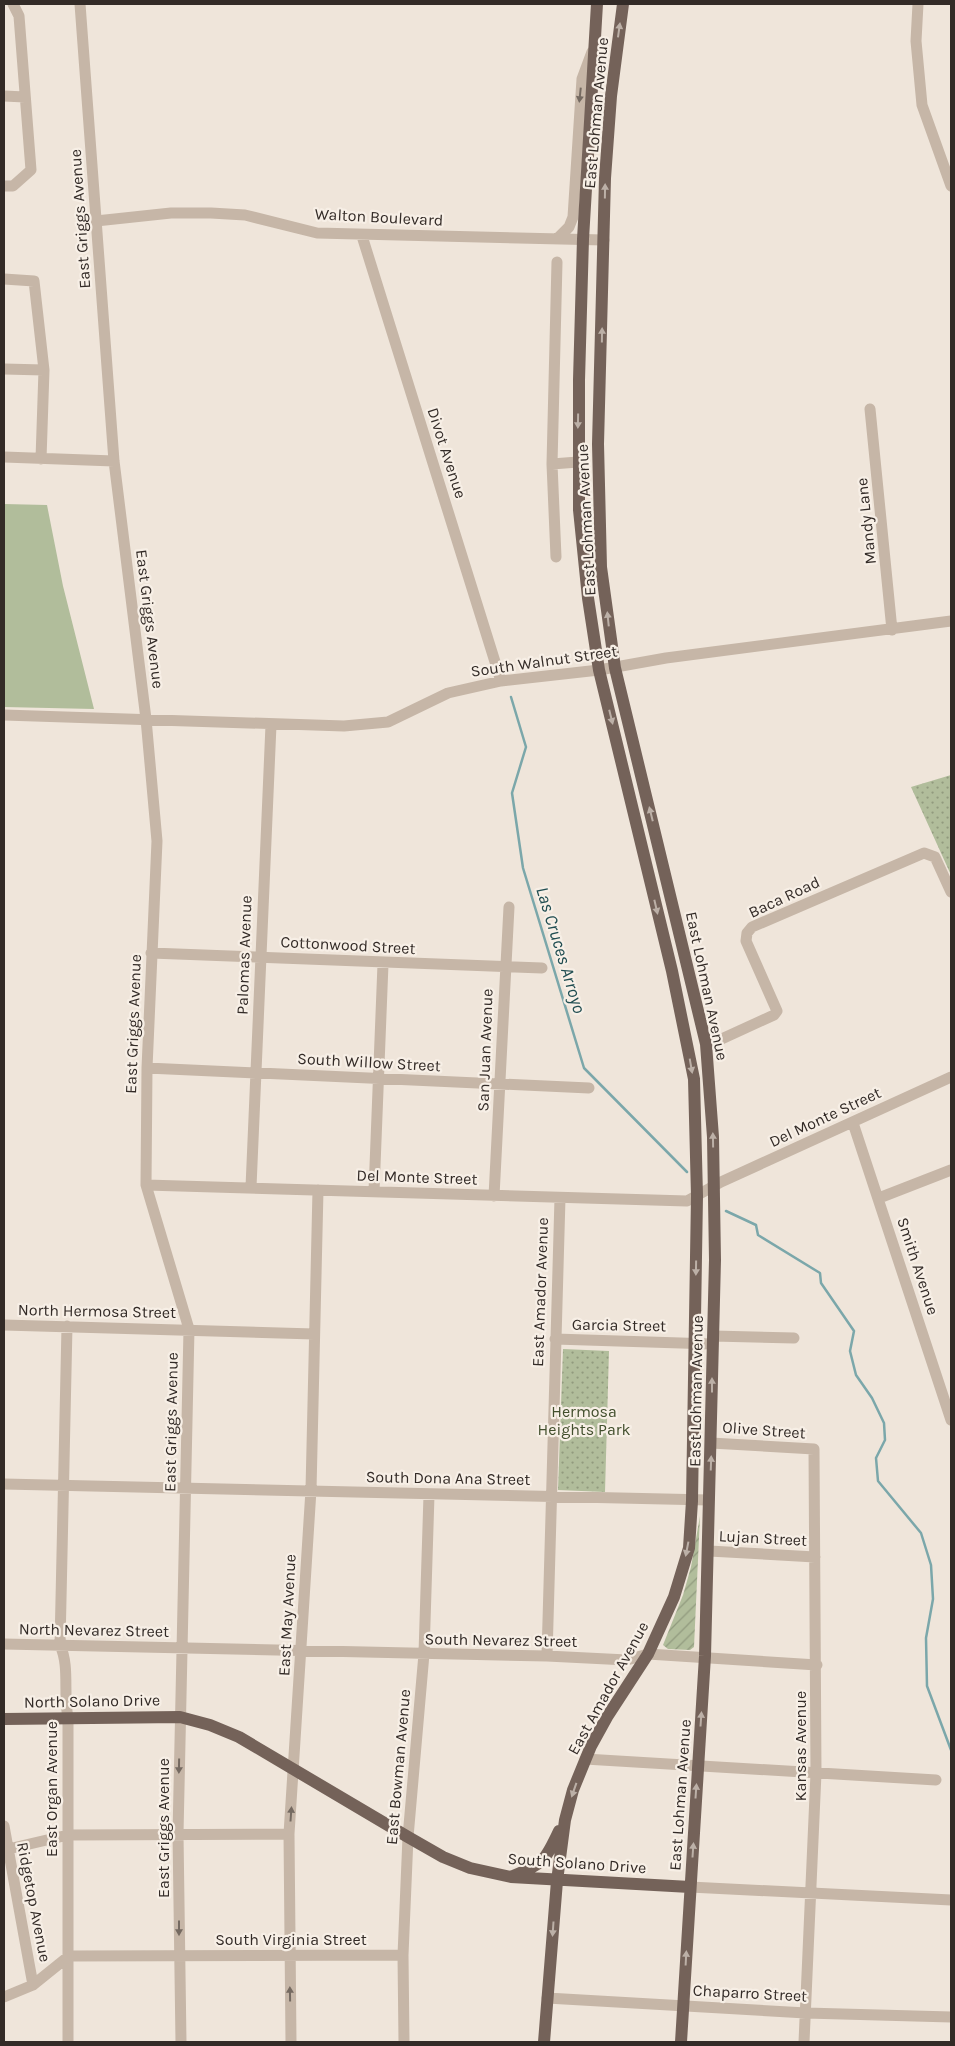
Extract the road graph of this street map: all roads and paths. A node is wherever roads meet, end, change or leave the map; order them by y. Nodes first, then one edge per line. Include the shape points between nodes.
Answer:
1 (13, 4) edge
2 (80, 4) edge
3 (596, 4) edge
4 (622, 4) edge
5 (918, 4) edge
6 (594, 48) junction
7 (4, 96) edge
8 (25, 97) junction
9 (8, 186) edge
10 (951, 186) edge
11 (96, 221) junction
12 (362, 236) junction
13 (557, 239) junction
14 (583, 239) junction
15 (604, 240) junction
16 (557, 262) dead end
17 (4, 280) edge
18 (4, 369) edge
19 (44, 370) junction
20 (870, 409) dead end
21 (4, 458) edge
22 (41, 459) junction
23 (114, 461) junction
24 (578, 462) junction
25 (552, 464) junction
26 (598, 464) junction
27 (556, 557) dead end
28 (601, 567) junction
29 (585, 570) junction
30 (951, 621) edge
31 (892, 630) junction
32 (615, 668) junction
33 (599, 670) junction
34 (501, 681) junction
35 (4, 715) edge
36 (146, 719) junction
37 (271, 725) junction
38 (951, 892) edge
39 (509, 907) dead end
40 (152, 954) junction
41 (261, 957) junction
42 (383, 964) junction
43 (504, 967) junction
44 (542, 968) dead end
45 (706, 1044) junction
46 (147, 1068) junction
47 (256, 1072) junction
48 (951, 1077) edge
49 (377, 1080) junction
50 (500, 1084) junction
51 (590, 1088) dead end
52 (853, 1123) junction
53 (951, 1170) edge
54 (146, 1185) junction
55 (251, 1187) junction
56 (713, 1188) junction
57 (318, 1190) junction
58 (374, 1191) junction
59 (494, 1196) junction
60 (560, 1198) junction
61 (692, 1198) junction
62 (878, 1198) junction
63 (4, 1325) edge
64 (67, 1326) junction
65 (189, 1329) junction
66 (314, 1334) junction
67 (794, 1338) dead end
68 (555, 1339) junction
69 (712, 1340) junction
70 (696, 1343) junction
71 (951, 1420) edge
72 (711, 1442) junction
73 (814, 1449) joint
74 (4, 1484) edge
75 (65, 1486) junction
76 (185, 1490) junction
77 (310, 1490) junction
78 (429, 1495) junction
79 (551, 1496) junction
80 (709, 1500) junction
81 (692, 1501) junction
82 (709, 1551) junction
83 (815, 1557) junction
84 (4, 1644) edge
85 (60, 1645) junction
86 (183, 1648) junction
87 (302, 1650) junction
88 (424, 1654) junction
89 (648, 1654) junction
90 (547, 1656) junction
91 (705, 1656) junction
92 (817, 1665) junction
93 (180, 1717) junction
94 (4, 1718) edge
95 (68, 1718) junction
96 (585, 1760) junction
97 (294, 1768) junction
98 (698, 1768) junction
99 (816, 1773) junction
100 (936, 1780) dead end
101 (564, 1820) junction
102 (4, 1826) edge
103 (178, 1834) junction
104 (289, 1834) junction
105 (68, 1835) junction
106 (408, 1837) junction
107 (6, 1849) edge
108 (511, 1877) junction
109 (557, 1881) junction
110 (690, 1887) junction
111 (812, 1892) junction
112 (951, 1900) edge
113 (179, 1955) junction
114 (290, 1955) junction
115 (69, 1956) junction
116 (403, 1956) junction
117 (33, 1985) junction
118 (4, 1997) edge
119 (547, 1998) junction
120 (684, 2006) junction
121 (806, 2013) junction
122 (951, 2017) edge
123 (68, 2042) edge
124 (180, 2042) edge
125 (291, 2042) edge
126 (404, 2042) edge
127 (544, 2042) edge
128 (681, 2042) edge
129 (804, 2042) edge

1 - 8 street via 19,16
2 - 11 street, East Griggs Avenue
3 - 6 main road, East Lohman Avenue
15 -> 4 main road, East Lohman Avenue via 611,96
5 - 10 street via 916,41 922,105
6 -> 13 street via 582,79 573,217 569,227
6 - 14 main road, East Lohman Avenue
7 - 8 street
8 - 9 street via 31,170
11 - 12 street, Walton Boulevard via 171,213 210,213 245,216 317,233
11 - 23 street, East Griggs Avenue
12 - 13 street, Walton Boulevard
12 - 34 street, Divot Avenue
13 - 14 street, Walton Boulevard
14 - 15 street, Walton Boulevard
14 -> 24 main road, East Lohman Avenue
26 -> 15 main road, East Lohman Avenue
16 - 25 street
17 - 19 street via 34,281
18 - 19 street
19 - 22 street
20 - 31 street, Mandy Lane
21 - 22 street
22 - 23 street
23 - 36 street, East Griggs Avenue
24 - 25 street
24 - 26 main road
24 - 29 main road, East Lohman Avenue
25 - 27 street
26 - 28 main road, East Lohman Avenue
28 - 29 main road
32 -> 28 main road, East Lohman Avenue
29 - 33 main road, East Lohman Avenue
30 - 31 street, South Walnut Street
31 - 32 street, South Walnut Street via 688,655
32 - 33 street, South Walnut Street
45 -> 32 main road, East Lohman Avenue
33 - 34 street, South Walnut Street
33 -> 61 main road, East Lohman Avenue via 694,1079
34 - 37 street, South Walnut Street via 448,693 388,722 344,726
35 - 36 street, South Walnut Street
36 - 37 street, South Walnut Street
36 - 40 street, East Griggs Avenue via 157,841
37 - 41 street, Palomas Avenue
38 - 45 street, Baca Road via 935,857 924,853 752,927 746,941 777,1011
39 - 43 street, San Juan Avenue
40 - 41 street, Cottonwood Street
40 - 46 street, East Griggs Avenue
41 - 42 street, Cottonwood Street
41 - 47 street, Palomas Avenue
42 - 43 street, Cottonwood Street
42 - 49 street
43 - 44 street, Cottonwood Street
43 - 50 street, San Juan Avenue
56 -> 45 main road, East Lohman Avenue
46 - 47 street, South Willow Street
46 - 54 street, East Griggs Avenue
47 - 49 street, South Willow Street
47 - 55 street, Palomas Avenue
48 - 52 street, Del Monte Street
49 - 50 street, South Willow Street
49 - 58 street
50 - 51 street, South Willow Street
50 - 59 street, San Juan Avenue
52 - 56 street, Del Monte Street
52 - 62 street, Smith Avenue
53 - 62 street
54 - 55 street, Del Monte Street
54 - 65 street, East Griggs Avenue
55 - 57 street, Del Monte Street
56 - 61 street, Del Monte Street
56 - 69 main road, East Lohman Avenue
57 - 58 street, Del Monte Street
57 - 66 street, East May Avenue
58 - 59 street, Del Monte Street
59 - 60 street, Del Monte Street
60 - 61 street, Del Monte Street
60 - 68 street, East Amador Avenue
61 -> 70 main road, East Lohman Avenue
62 - 71 street, Smith Avenue
63 - 64 street, North Hermosa Street
64 - 65 street, North Hermosa Street
64 - 75 street, East Organ Avenue
65 - 66 street, North Hermosa Street
65 - 76 street, East Griggs Avenue
66 - 77 street, East May Avenue
67 - 69 street, Garcia Street
68 - 70 street, Garcia Street
68 - 79 street, East Amador Avenue
69 - 70 street, Garcia Street
72 -> 69 main road, East Lohman Avenue
70 - 81 main road, East Lohman Avenue
72 - 73 street, Olive Street
80 -> 72 main road, East Lohman Avenue
73 - 83 street, Kansas Avenue
74 - 75 street, South Dona Ana Street
75 - 76 street, South Dona Ana Street
75 - 85 street, East Organ Avenue
76 - 77 street, South Dona Ana Street
76 - 86 street, East Griggs Avenue
77 - 78 street, South Dona Ana Street
77 - 87 street, East May Avenue
78 - 79 street, South Dona Ana Street
78 - 88 street, East Bowman Avenue
79 - 81 street, South Dona Ana Street
79 - 90 street, East Amador Avenue
80 - 81 street, South Dona Ana Street
80 - 82 main road, East Lohman Avenue
81 -> 89 main road, East Amador Avenue via 689,1548 674,1597
82 - 83 street, Lujan Street
82 - 91 main road, East Lohman Avenue
83 - 92 street, Kansas Avenue
84 - 85 street, North Nevarez Street
85 - 86 street, North Nevarez Street
85 - 95 street, East Organ Avenue via 65,1657
86 - 87 street, South Nevarez Street
86 - 93 street, East Griggs Avenue
87 - 88 street, South Nevarez Street
87 - 97 street, East May Avenue
88 - 90 street, South Nevarez Street
88 - 106 street, East Bowman Avenue
89 - 90 street, South Nevarez Street via 627,1660
89 - 91 street, South Nevarez Street
89 - 96 main road, East Amador Avenue via 607,1718
91 - 92 street, South Nevarez Street
98 -> 91 main road, East Lohman Avenue
92 - 99 street, Kansas Avenue
93 - 95 main road, North Solano Drive
93 - 97 main road, South Solano Drive via 239,1737
93 -> 103 street, East Griggs Avenue
94 - 95 main road, North Solano Drive
95 - 105 street, East Organ Avenue
96 - 98 street
96 -> 101 main road, East Amador Avenue
104 -> 97 street, East May Avenue
97 - 106 main road, South Solano Drive
98 - 99 street
110 -> 98 main road, East Lohman Avenue
99 - 100 street
99 - 111 street, Kansas Avenue
101 - 108 main road via 546,1858 537,1866
101 - 109 main road, East Amador Avenue
102 - 107 street, Ridgetop Avenue
103 - 104 street
103 - 105 street
103 -> 113 street, East Griggs Avenue
104 - 114 street, East May Avenue
105 - 107 street
105 - 115 street, East Organ Avenue
106 - 108 main road, South Solano Drive via 470,1868
106 - 116 street, East Bowman Avenue
107 - 117 street, Ridgetop Avenue
108 - 109 main road, South Solano Drive
109 - 110 main road, South Solano Drive
109 -> 119 main road, East Amador Avenue
110 - 111 street, South Solano Drive
120 -> 110 main road, East Lohman Avenue
111 - 112 street, South Solano Drive
111 - 121 street, Kansas Avenue
113 - 114 street, South Virginia Street
113 - 115 street, South Virginia Street
113 - 124 street, East Griggs Avenue
114 - 116 street, South Virginia Street
125 -> 114 street, East May Avenue
115 - 117 street
115 - 123 street, East Organ Avenue
116 - 126 street, East Bowman Avenue
117 - 118 street
119 - 120 street, Chaparro Street
119 - 127 main road, East Amador Avenue
120 - 121 street, Chaparro Street
120 - 128 main road, East Lohman Avenue
121 - 122 street, Chaparro Street
121 - 129 street, Kansas Avenue

